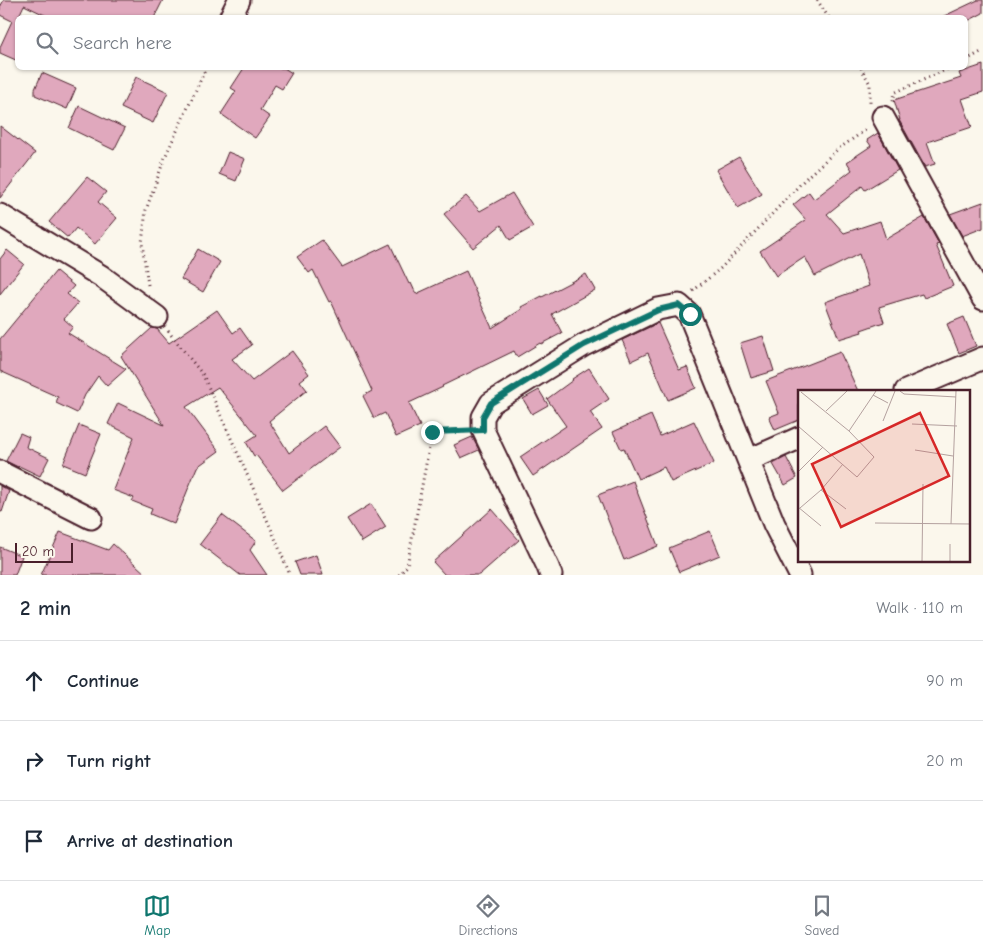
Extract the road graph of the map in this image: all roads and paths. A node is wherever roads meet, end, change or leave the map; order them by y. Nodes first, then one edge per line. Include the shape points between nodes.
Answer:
1 (239, 0) edge
2 (817, 0) edge
3 (232, 15) edge
4 (827, 15) edge
5 (983, 51) edge
6 (968, 59) edge
7 (205, 70) edge
8 (861, 70) edge
9 (946, 70) edge
10 (877, 112) junction
11 (0, 215) edge
12 (983, 299) edge
13 (679, 305) junction
14 (157, 317) junction
15 (983, 358) edge
16 (908, 390) edge
17 (483, 430) junction
18 (798, 438) edge
19 (749, 460) junction
20 (0, 472) edge
21 (91, 518) dead end
22 (290, 575) edge
23 (399, 575) edge
24 (551, 575) edge
25 (800, 575) edge

1 - 3 street
2 - 4 path
5 - 6 path
7 - 14 path via 165,157 146,210 142,243 150,299
8 - 10 path via 870,84
9 - 10 path via 896,92
10 - 12 street
10 - 13 path via 807,177 721,268
11 - 14 street via 101,276
13 - 17 street via 658,310 584,345 491,403 483,417
13 - 19 street via 690,314
14 - 22 path via 203,375
15 - 16 street
17 - 23 path via 432,432 407,566
17 - 24 street
18 - 19 street
19 - 25 street via 774,524
20 - 21 street

